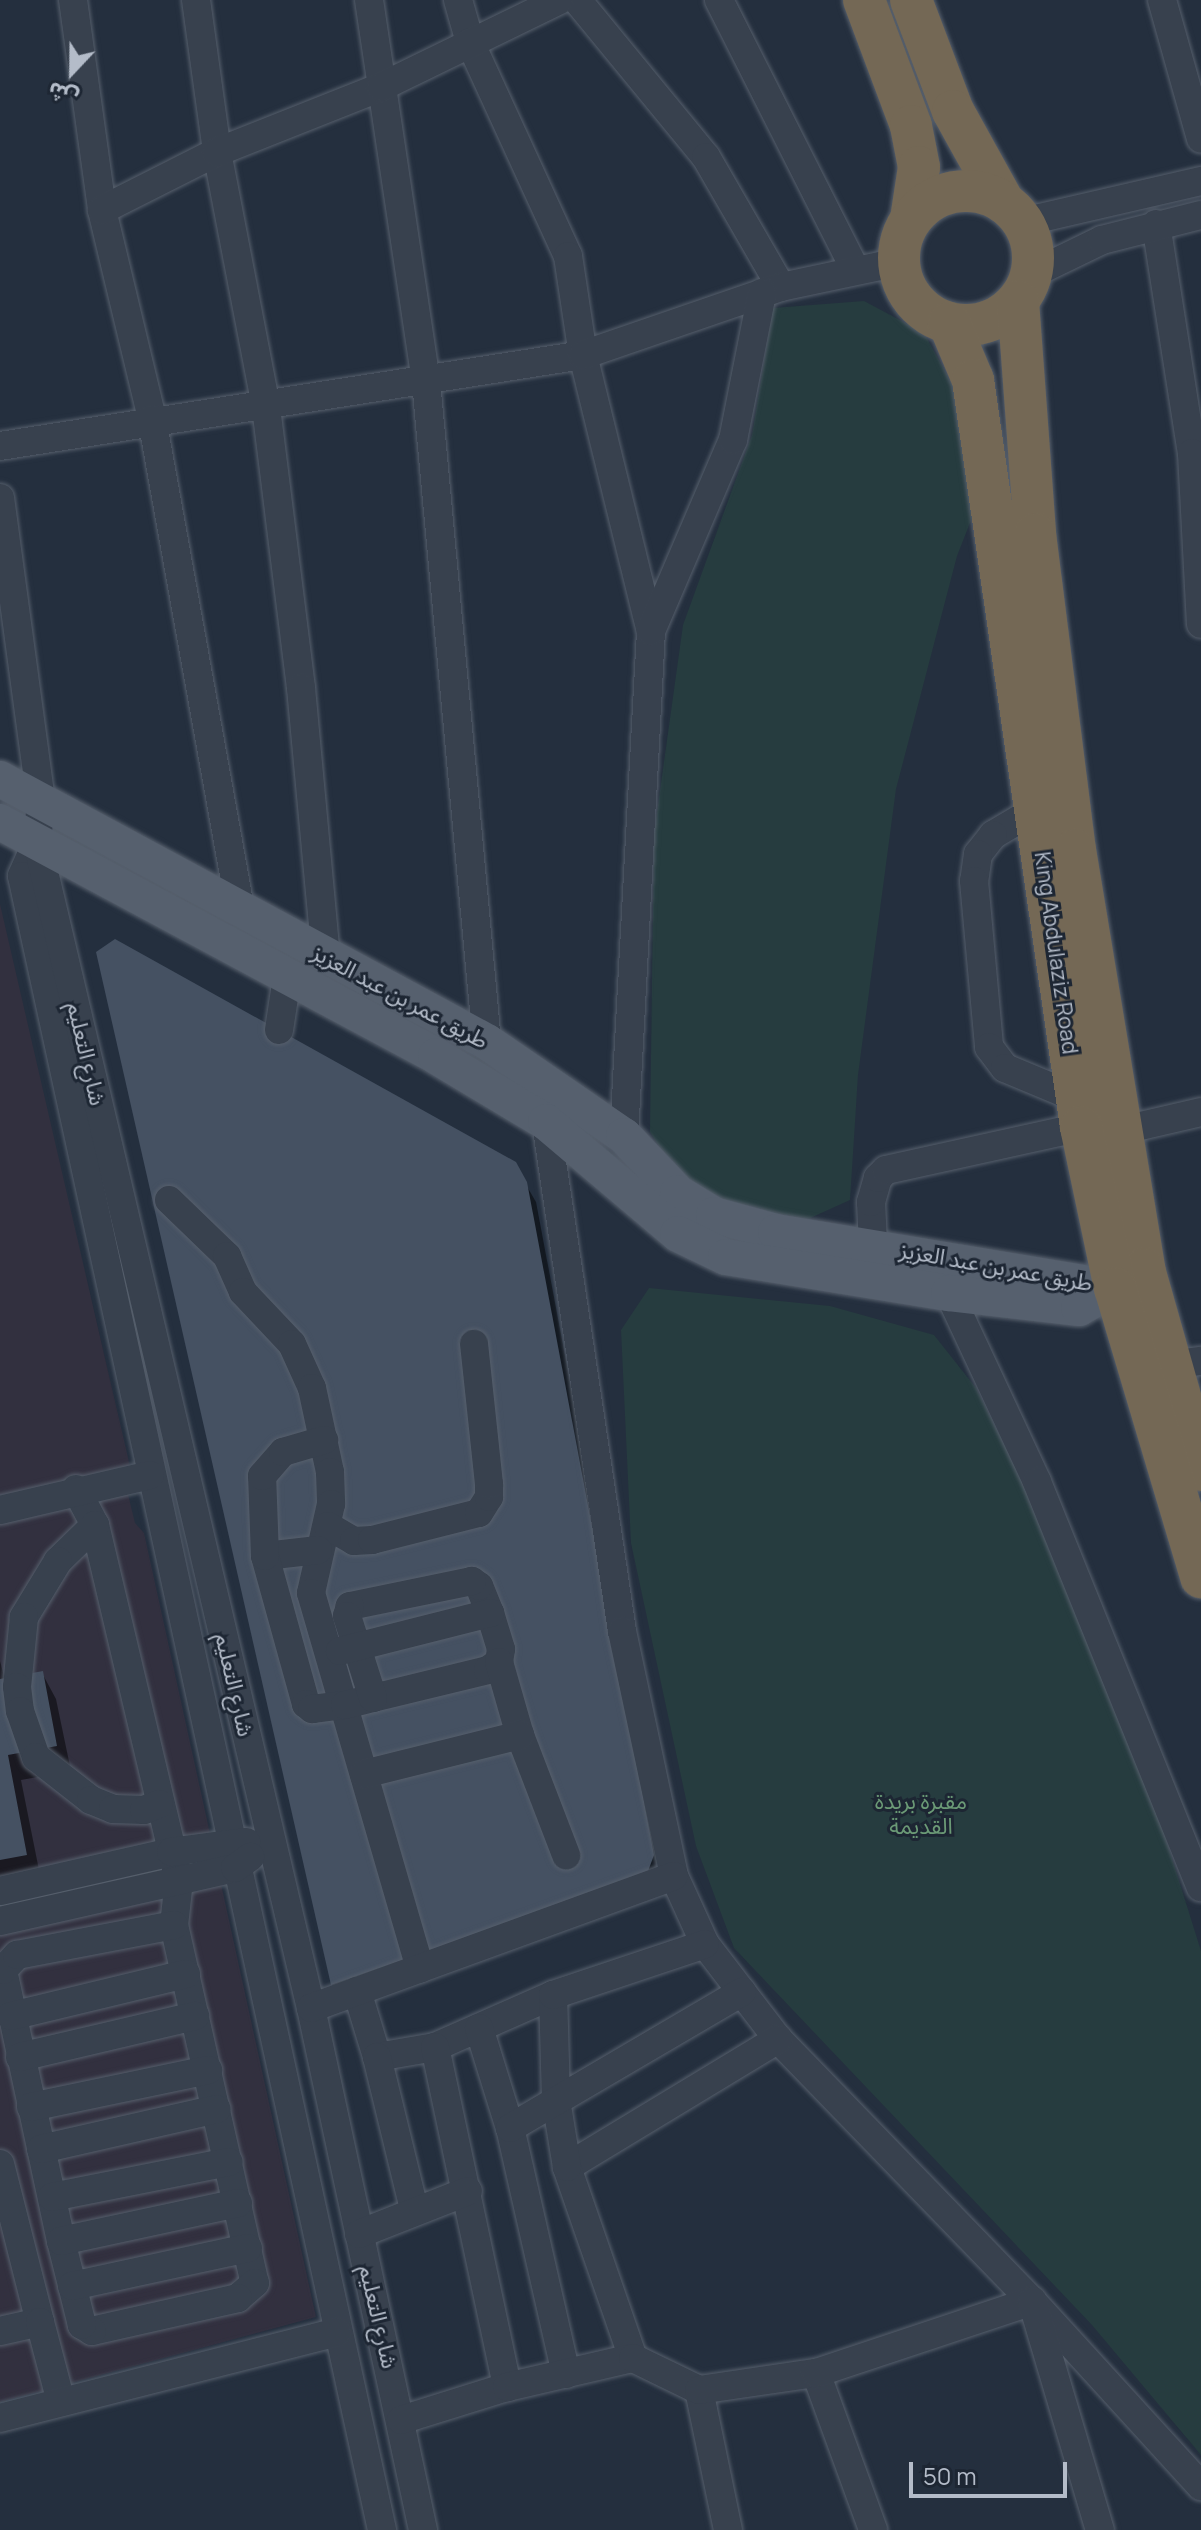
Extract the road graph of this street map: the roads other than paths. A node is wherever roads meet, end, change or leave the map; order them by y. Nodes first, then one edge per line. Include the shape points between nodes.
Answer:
1 (73, 0) edge
2 (196, 0) edge
3 (369, 0) edge
4 (458, 0) edge
5 (559, 0) edge
6 (577, 0) edge
7 (719, 0) edge
8 (864, 0) edge
9 (911, 0) edge
10 (1162, 0) edge
11 (470, 42) junction
12 (381, 87) junction
13 (1200, 135) edge
14 (217, 152) junction
15 (1201, 181) edge
16 (102, 210) junction
17 (1014, 212) junction
18 (1201, 215) edge
19 (911, 219) junction
20 (1156, 224) junction
21 (899, 262) junction
22 (855, 269) junction
23 (1025, 288) junction
24 (771, 290) junction
25 (949, 323) junction
26 (583, 355) junction
27 (426, 381) junction
28 (266, 407) junction
29 (152, 419) junction
30 (0, 446) edge
31 (1196, 452) edge
32 (0, 498) edge
33 (1201, 624) edge
34 (651, 631) junction
35 (0, 779) edge
36 (41, 803) junction
37 (1035, 810) junction
38 (0, 822) edge
39 (37, 842) junction
40 (240, 909) junction
41 (326, 959) junction
42 (287, 978) junction
43 (279, 1030) dead end
44 (487, 1042) junction
45 (1201, 1112) edge
46 (1092, 1119) junction
47 (546, 1122) junction
48 (624, 1136) junction
49 (169, 1200) dead end
50 (873, 1244) junction
51 (1115, 1288) junction
52 (949, 1293) junction
53 (474, 1344) dead end
54 (1186, 1363) edge
55 (324, 1440) junction
56 (1201, 1470) edge
57 (150, 1475) junction
58 (76, 1489) junction
59 (0, 1491) edge
60 (0, 1510) edge
61 (95, 1525) junction
62 (323, 1538) junction
63 (265, 1556) junction
64 (1201, 1577) edge
65 (490, 1613) junction
66 (343, 1650) junction
67 (499, 1662) junction
68 (359, 1701) junction
69 (520, 1735) junction
70 (364, 1774) junction
71 (159, 1804) junction
72 (271, 1843) junction
73 (171, 1852) junction
74 (232, 1855) junction
75 (566, 1855) dead end
76 (674, 1876) junction
77 (179, 1880) junction
78 (36, 1883) junction
79 (1201, 1887) edge
80 (0, 1891) edge
81 (43, 1911) junction
82 (0, 1921) edge
83 (174, 1925) junction
84 (705, 1944) junction
85 (420, 1968) junction
86 (186, 1974) junction
87 (357, 1991) junction
88 (742, 1992) junction
89 (553, 1995) junction
90 (311, 2008) junction
91 (11, 2016) junction
92 (195, 2016) junction
93 (479, 2028) junction
94 (778, 2039) junction
95 (435, 2047) junction
96 (20, 2057) junction
97 (377, 2057) junction
98 (208, 2070) junction
99 (556, 2100) junction
100 (31, 2107) junction
101 (217, 2109) junction
102 (510, 2128) junction
103 (41, 2149) junction
104 (229, 2162) junction
105 (0, 2164) edge
106 (567, 2167) junction
107 (468, 2191) junction
108 (52, 2197) junction
109 (238, 2203) junction
110 (414, 2209) junction
111 (359, 2234) junction
112 (61, 2241) junction
113 (248, 2248) junction
114 (72, 2286) junction
115 (1032, 2301) junction
116 (40, 2322) junction
117 (0, 2331) edge
118 (337, 2332) junction
119 (633, 2358) junction
120 (816, 2373) junction
121 (566, 2374) junction
122 (507, 2387) junction
123 (699, 2390) junction
124 (61, 2402) junction
125 (0, 2418) edge
126 (401, 2420) junction
127 (1201, 2486) edge
128 (382, 2530) edge
129 (423, 2530) edge
130 (728, 2530) edge
131 (873, 2530) edge
132 (1100, 2530) edge

1 - 16 street
2 - 14 street
3 - 12 street
4 - 11 street
5 - 11 street
6 - 24 street via 706,157
7 - 22 street
8 - 19 highway via 911,126 919,167
9 - 17 highway via 953,111
10 - 13 street
11 - 12 street
11 - 26 street via 568,256
12 - 14 street
12 - 27 street
14 - 16 street
14 - 28 street
15 - 17 street
16 - 29 street
17 - 19 highway via 980,193 954,192 930,201
17 - 23 highway via 1033,247
18 - 20 street
19 - 21 highway
20 - 23 street via 1102,240
20 - 31 street
21 - 22 street
21 - 25 highway via 904,285 918,305
22 - 24 street
23 - 25 highway via 986,322
23 - 46 highway, King Abdulaziz Road via 1022,406 1075,850
24 - 26 street
24 - 34 street via 733,440
25 - 37 highway, King Abdulaziz Road via 973,380
26 - 27 street
26 - 34 street
27 - 28 street
27 - 44 street
28 - 29 street
28 - 41 street via 301,688
29 - 30 street
29 - 40 street
31 - 33 street
32 - 36 street, شارع التعليم
34 - 48 street
35 - 36 main road, طريق عمر بن عبد العزيز
36 - 39 street, شارع التعليم
36 - 40 main road, طريق عمر بن عبد العزيز
37 - 46 highway, King Abdulaziz Road
37 - 46 street via 993,835 978,854 974,881 989,1047 1005,1068
38 - 39 main road, طريق عمر بن عبد العزيز
39 - 42 main road, طريق عمر بن عبد العزيز
39 - 57 street, شارع التعليم via 22,876
39 - 72 street, شارع التعليم
40 - 41 main road, طريق عمر بن عبد العزيز
41 - 44 main road, طريق عمر بن عبد العزيز
42 - 43 street
42 - 47 main road, طريق عمر بن عبد العزيز
44 - 48 main road, طريق عمر بن عبد العزيز
45 - 46 street
46 - 50 street via 886,1170 871,1202
46 - 51 highway, King Abdulaziz Road
46 - 54 highway, King Abdulaziz Road via 1144,1269
47 - 52 main road, طريق عمر بن عبد العزيز via 678,1234 726,1257
47 - 76 street via 622,1631
48 - 50 main road, طريق عمر بن عبد العزيز via 678,1193 714,1215 776,1232
49 - 55 street via 227,1256 243,1292 292,1344 312,1388
50 - 51 main road, طريق عمر بن عبد العزيز
51 - 52 main road, طريق عمر بن عبد العزيز via 1079,1308
51 - 64 highway, King Abdulaziz Road
52 - 79 street via 1037,1482
53 - 62 street via 489,1484 479,1513 372,1540
54 - 56 highway, King Abdulaziz Road
55 - 62 street via 330,1472
55 - 63 street via 283,1452 262,1476
57 - 58 street
57 - 74 street, شارع التعليم
58 - 59 street
58 - 60 street
58 - 61 street
61 - 71 street
61 - 71 street via 58,1561 24,1617 20,1711 36,1757 80,1793 113,1809 144,1810
62 - 63 street
62 - 66 street via 311,1593
63 - 68 street via 306,1704 312,1709
65 - 66 street
65 - 66 street via 472,1581 350,1606
65 - 67 street
66 - 68 street
67 - 68 street via 488,1670
67 - 69 street
68 - 70 street
69 - 70 street
69 - 75 street
70 - 85 street
71 - 73 street
72 - 74 street
72 - 90 street, شارع التعليم
73 - 74 street
73 - 77 street
73 - 78 street
74 - 77 street
74 - 118 street, شارع التعليم
76 - 84 street
76 - 85 street
77 - 81 street
77 - 83 street
78 - 80 street
78 - 81 street
81 - 82 street
83 - 86 street
83 - 91 street via 17,1955 3,1970
84 - 88 street
84 - 89 street
85 - 87 street
86 - 91 street
86 - 92 street
87 - 90 street
87 - 97 street
88 - 94 street
88 - 99 street
89 - 93 street
89 - 99 street
90 - 111 street, شارع التعليم
91 - 96 street
92 - 96 street
92 - 98 street
93 - 95 street
93 - 102 street
94 - 106 street
94 - 115 street
95 - 97 street
95 - 107 street
96 - 100 street
97 - 110 street
98 - 100 street
98 - 101 street
99 - 102 street
99 - 106 street
100 - 103 street
101 - 103 street
101 - 104 street
102 - 121 street
103 - 108 street
104 - 108 street
104 - 109 street
105 - 116 street
106 - 119 street
107 - 110 street
107 - 122 street
108 - 112 street
109 - 112 street
109 - 113 street
110 - 111 street
111 - 126 street, شارع التعليم
112 - 114 street
113 - 114 street
113 - 114 street via 255,2283 246,2295 104,2331 82,2325
115 - 120 street
115 - 127 street
115 - 132 street
116 - 117 street
116 - 124 street
118 - 124 street
118 - 128 street, شارع التعليم
119 - 121 street
119 - 123 street
120 - 123 street
120 - 131 street
121 - 122 street
122 - 126 street
123 - 130 street
124 - 125 street
126 - 129 street, شارع التعليم

